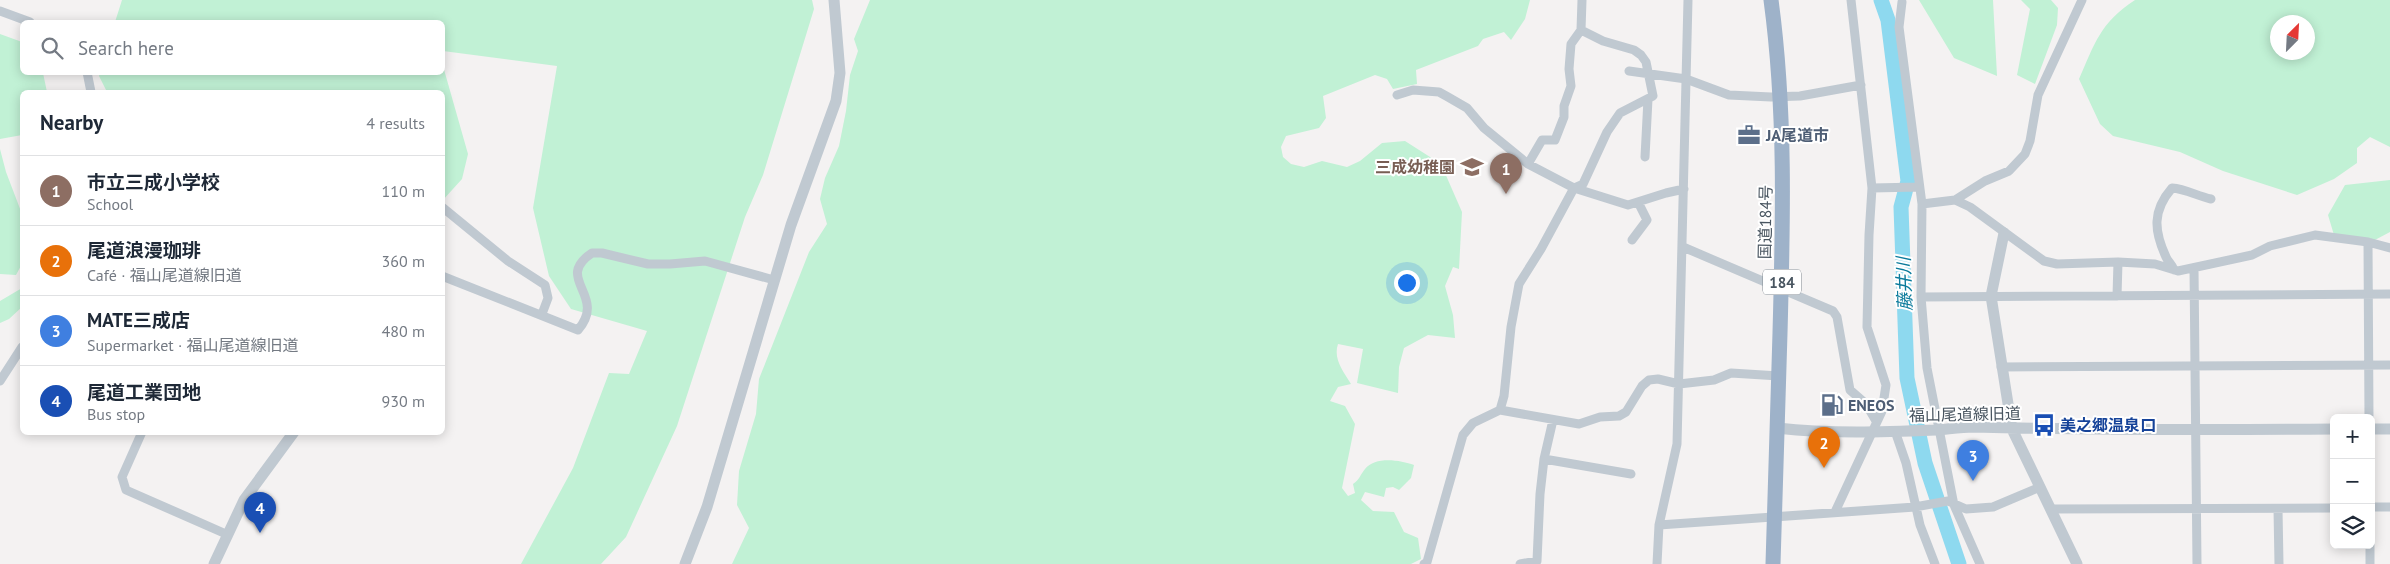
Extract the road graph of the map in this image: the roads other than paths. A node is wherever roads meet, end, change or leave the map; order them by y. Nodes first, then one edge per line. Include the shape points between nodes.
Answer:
1 (834, 0) edge
2 (1582, 0) edge
3 (1688, 0) edge
4 (1771, 0) edge
5 (1851, 0) edge
6 (2082, 0) edge
7 (1902, 2) dead end
8 (0, 11) edge
9 (25, 20) edge
10 (1581, 30) junction
11 (1629, 72) dead end
12 (1648, 74) junction
13 (88, 75) edge
14 (1686, 79) junction
15 (1861, 85) junction
16 (91, 90) edge
17 (1397, 94) dead end
18 (1780, 96) junction
19 (1648, 99) junction
20 (1645, 157) dead end
21 (1528, 164) junction
22 (1917, 187) junction
23 (1574, 188) junction
24 (1872, 188) junction
25 (1684, 189) junction
26 (1955, 200) junction
27 (2211, 200) dead end
28 (1638, 202) junction
29 (1922, 204) junction
30 (445, 209) edge
31 (2004, 233) junction
32 (1632, 240) dead end
33 (2368, 242) junction
34 (1683, 247) junction
35 (2390, 248) edge
36 (2118, 262) junction
37 (2194, 268) junction
38 (2174, 270) junction
39 (445, 277) edge
40 (774, 280) junction
41 (1782, 287) junction
42 (2369, 294) junction
43 (2390, 294) edge
44 (2195, 295) junction
45 (1991, 296) junction
46 (2117, 296) junction
47 (1921, 297) junction
48 (542, 314) junction
49 (20, 349) edge
50 (2369, 365) junction
51 (2390, 365) edge
52 (2001, 367) junction
53 (2196, 367) junction
54 (1779, 376) junction
55 (0, 381) edge
56 (1680, 384) junction
57 (1500, 410) junction
58 (2369, 414) edge
59 (1553, 420) junction
60 (1874, 426) junction
61 (1777, 428) junction
62 (2012, 429) junction
63 (2330, 429) edge
64 (2375, 429) edge
65 (2390, 429) edge
66 (1939, 430) junction
67 (2196, 430) junction
68 (1898, 431) junction
69 (141, 435) edge
70 (292, 435) edge
71 (1544, 459) junction
72 (1631, 474) dead end
73 (2040, 487) junction
74 (1951, 503) junction
75 (1918, 506) junction
76 (2375, 507) edge
77 (2390, 507) edge
78 (2197, 508) junction
79 (2330, 508) edge
80 (2052, 509) junction
81 (2278, 509) junction
82 (1835, 512) junction
83 (1775, 516) junction
84 (1659, 525) junction
85 (226, 534) junction
86 (2370, 549) edge
87 (214, 564) edge
88 (685, 564) edge
89 (1424, 564) edge
90 (1520, 564) edge
91 (1657, 564) edge
92 (1773, 564) edge
93 (1935, 564) edge
94 (1980, 564) edge
95 (2077, 564) edge
96 (2197, 564) edge
97 (2278, 564) edge
98 (2370, 564) edge

1 - 40 street via 840,73 838,94
2 - 10 street
3 - 14 street
4 - 18 highway, 国道184号 / 184
5 - 15 street
6 - 26 street via 2038,94 2025,154 2009,171
7 - 22 street via 1899,27
8 - 9 street
10 - 12 street via 1634,50 1646,62
10 - 21 street via 1571,44 1571,86 1564,106 1564,118 1555,140 1542,140
11 - 12 street
12 - 14 street
12 - 19 street via 1653,96
13 - 16 street
14 - 18 street via 1729,95
14 - 25 street
15 - 18 street via 1800,96
15 - 24 street
17 - 21 street via 1413,90 1439,92 1467,108 1484,128
18 - 41 highway, 国道184号 / 184
19 - 20 street
19 - 23 street via 1620,113 1607,132 1583,184
21 - 23 street
22 - 24 street
22 - 29 street
23 - 28 street via 1628,205
23 - 57 street via 1542,249 1519,284
24 - 60 street via 1867,327 1886,385 1882,411
25 - 28 street
25 - 34 street
26 - 29 street
26 - 31 street via 1970,207
27 - 38 street via 2172,188 2165,196 2155,224 2156,235
28 - 32 street via 1647,220
29 - 47 street
30 - 48 street via 508,261 545,284 548,298
31 - 36 street via 2044,261
31 - 45 street
33 - 35 street
33 - 37 street via 2315,235 2270,246 2252,255
33 - 42 street
34 - 41 street
34 - 56 street
36 - 38 street via 2155,264
36 - 46 street
37 - 38 street
37 - 44 street
39 - 48 street
40 - 48 street via 705,261 648,264 592,253 579,265 577,274 588,301 586,321 578,330
40 - 88 street via 707,507
41 - 54 highway, 国道184号 / 184
41 - 60 street via 1833,311 1837,317 1850,390 1866,404
42 - 43 street
42 - 44 street
42 - 50 street
44 - 46 street
44 - 53 street
45 - 46 street
45 - 47 street
45 - 52 street
47 - 66 street via 1927,368
49 - 55 street
50 - 51 street
50 - 53 street
50 - 58 street
52 - 53 street
52 - 62 street
53 - 67 street
54 - 56 street via 1731,373 1714,380
54 - 61 highway, 国道184号 / 184
56 - 59 street via 1649,380 1626,412 1619,416 1600,416 1579,424
56 - 84 street via 1677,444
57 - 59 street
57 - 89 street via 1473,423 1463,435
59 - 71 street
60 - 61 street, 福山尾道線旧道 via 1807,432
60 - 68 street, 福山尾道線旧道
60 - 82 street
61 - 83 highway, 国道184号 / 184
62 - 66 street, 福山尾道線旧道 via 1972,427
62 - 67 street, 福山尾道線旧道
62 - 73 street
63 - 67 street, 福山尾道線旧道
64 - 65 street
66 - 68 street, 福山尾道線旧道
66 - 74 street
67 - 78 street
68 - 75 street
69 - 85 street via 122,478 126,490
70 - 85 street via 244,500
71 - 72 street
71 - 90 street via 1537,561
73 - 74 street via 1993,507 1966,509
73 - 80 street
74 - 75 street
74 - 94 street
75 - 82 street
75 - 93 street
76 - 77 street
78 - 80 street
78 - 81 street
78 - 96 street
79 - 81 street
80 - 95 street
81 - 97 street
82 - 83 street
83 - 84 street
83 - 92 highway, 国道184号 / 184
84 - 91 street
85 - 87 street
86 - 98 street

